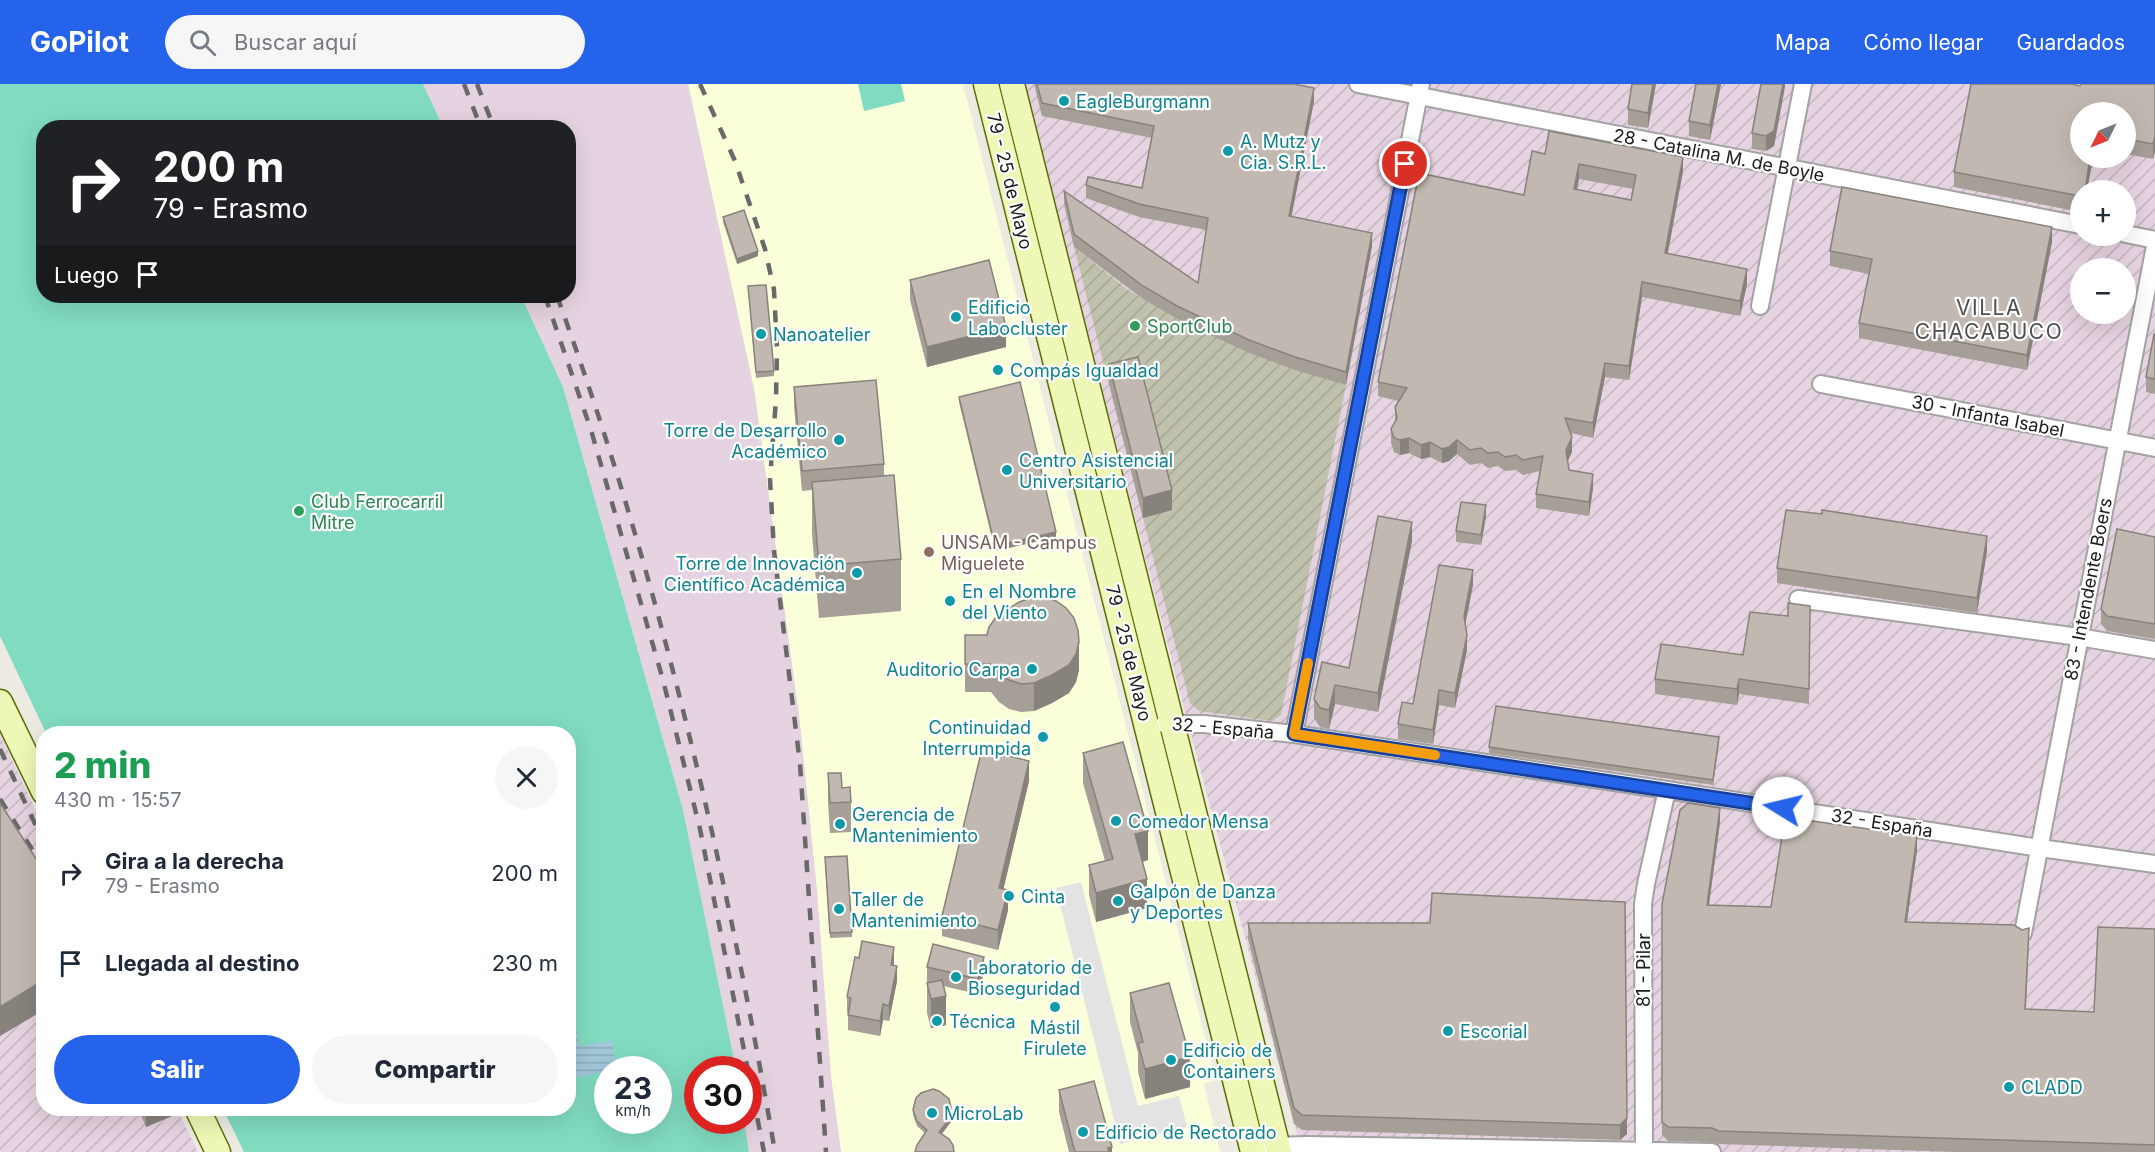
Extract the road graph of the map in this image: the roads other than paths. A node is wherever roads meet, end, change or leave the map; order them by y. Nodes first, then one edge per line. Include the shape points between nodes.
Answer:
1 (986, 84) edge
2 (1012, 84) edge
3 (1358, 84) edge
4 (1803, 84) edge
5 (1420, 90) edge
6 (1786, 168) junction
7 (2070, 223) edge
8 (2136, 236) edge
9 (2155, 240) edge
10 (2155, 246) edge
11 (1760, 306) dead end
12 (1821, 384) dead end
13 (2117, 440) junction
14 (2155, 448) edge
15 (1798, 599) dead end
16 (2079, 637) junction
17 (2155, 650) edge
18 (0, 702) edge
19 (1146, 722) junction
20 (1172, 725) junction
21 (1294, 734) junction
22 (36, 776) edge
23 (1666, 790) junction
24 (2040, 848) junction
25 (2155, 864) edge
26 (2023, 933) edge
27 (200, 1116) edge
28 (1278, 1149) edge
29 (1252, 1150) edge
30 (1644, 1151) edge
31 (218, 1152) edge
32 (1712, 1152) edge

1 - 19 main road, 79 - 25 de Mayo
2 - 20 main road, 79 - 25 de Mayo
3 - 5 street, 28 - Catalina M. de Boyle
4 - 6 street
5 - 6 street, 28 - Catalina M. de Boyle
5 - 21 street
6 - 7 street, 28 - Catalina M. de Boyle
6 - 11 street
8 - 9 street
10 - 13 street, 83 - Intendente Boers
12 - 13 street, 30 - Infanta Isabel
13 - 14 street, 30 - Infanta Isabel
13 - 16 street, 83 - Intendente Boers
15 - 16 street
16 - 17 street
16 - 24 street, 83 - Intendente Boers
18 - 22 main road
19 - 20 street, 32 - España
19 - 29 main road, 79 - 25 de Mayo
20 - 21 street, 32 - España via 1204,724
20 - 28 main road, 79 - 25 de Mayo
21 - 23 street, 32 - España
23 - 24 street, 32 - España
23 - 30 street, 81 - Pilar via 1643,904
24 - 25 street, 32 - España
24 - 26 street, 83 - Intendente Boers
27 - 31 main road
28 - 29 street
28 - 30 street
30 - 32 street

